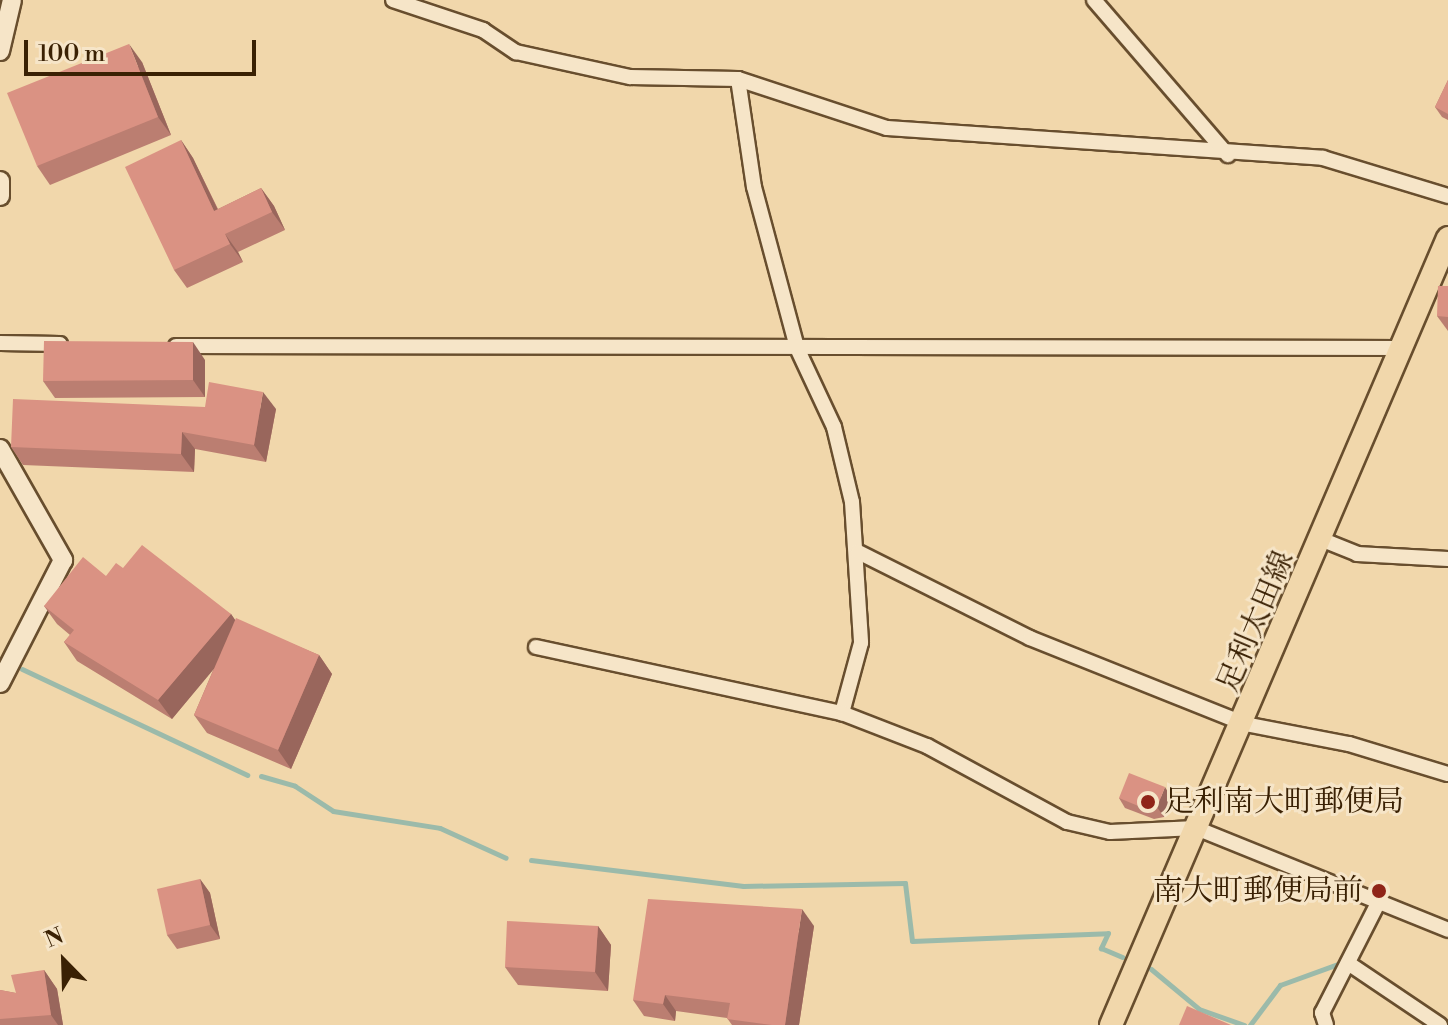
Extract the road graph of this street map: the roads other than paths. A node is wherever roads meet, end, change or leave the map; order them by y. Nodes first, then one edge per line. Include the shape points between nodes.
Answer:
1 (12, 0) edge
2 (393, 0) edge
3 (1094, 0) edge
4 (0, 51) edge
5 (738, 79) junction
6 (1228, 155) junction
7 (0, 181) edge
8 (0, 196) edge
9 (1448, 196) edge
10 (1448, 238) edge
11 (0, 343) edge
12 (77, 344) edge
13 (155, 346) edge
14 (797, 348) junction
15 (1404, 348) junction
16 (0, 449) edge
17 (1323, 540) junction
18 (858, 552) junction
19 (1448, 559) edge
20 (536, 647) dead end
21 (0, 683) edge
22 (842, 713) junction
23 (1245, 724) junction
24 (1448, 774) edge
25 (1196, 828) junction
26 (1379, 901) junction
27 (1448, 930) edge
28 (1348, 963) junction
29 (1111, 1025) edge
30 (1326, 1025) edge
31 (1440, 1025) edge

1 - 4 street
2 - 5 street via 483,30 516,52 630,77
3 - 6 street
5 - 6 street via 887,128 1087,137
5 - 14 street via 754,187
6 - 9 street via 1323,158
7 - 8 street
10 - 15 main road, 足利太田線
11 - 12 street
13 - 14 street
14 - 15 street
14 - 18 street via 834,427
15 - 17 main road, 足利太田線
16 - 21 street via 63,560
17 - 19 street via 1357,554
17 - 23 main road, 足利太田線
18 - 22 street via 861,643
18 - 23 street via 1030,638
20 - 22 street
22 - 25 street via 927,746 1067,822 1110,832
23 - 24 street via 1349,744
23 - 25 main road, 足利太田線
25 - 26 street
25 - 29 main road, 足利太田線
26 - 27 street
26 - 28 street
28 - 30 street via 1322,1013
28 - 31 street

